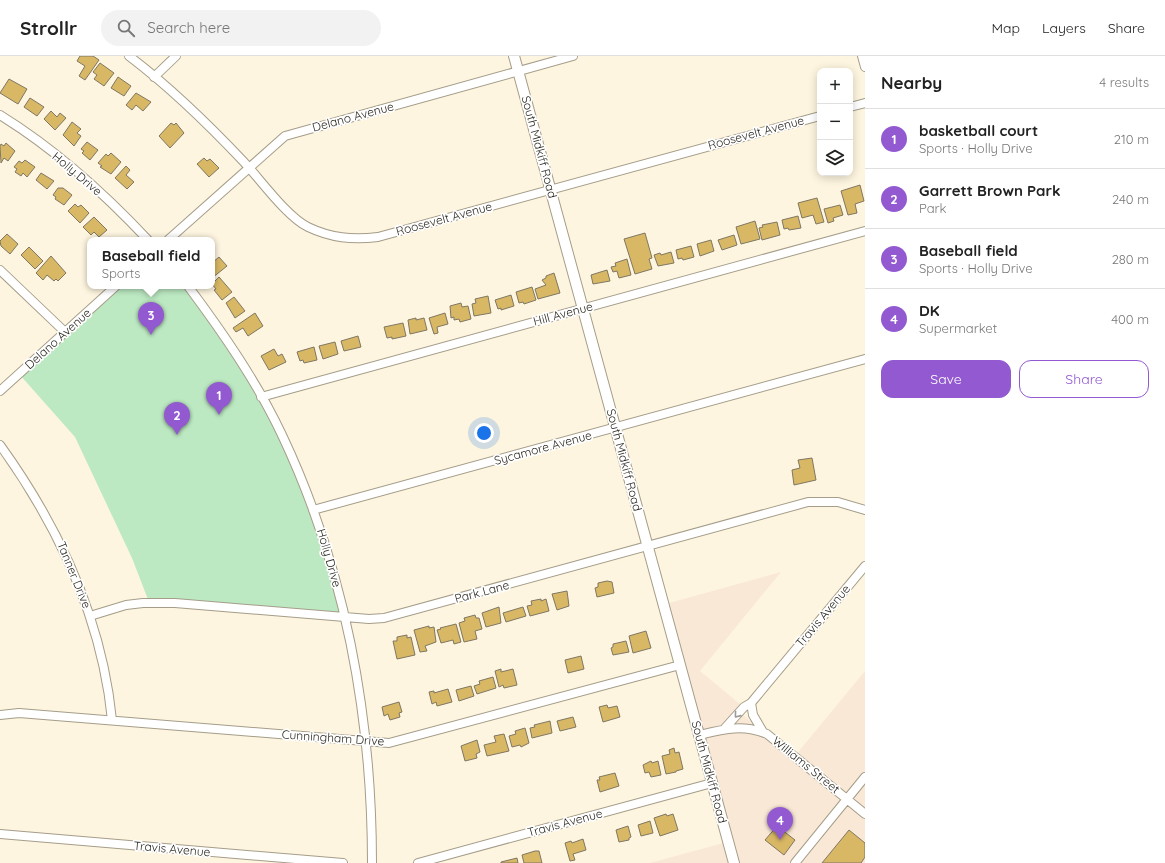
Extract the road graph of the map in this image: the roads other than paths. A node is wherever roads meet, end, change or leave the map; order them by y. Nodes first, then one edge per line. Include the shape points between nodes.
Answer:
1 (129, 56) edge
2 (176, 56) edge
3 (514, 56) edge
4 (573, 56) edge
5 (862, 56) edge
6 (865, 68) edge
7 (518, 71) junction
8 (154, 77) junction
9 (865, 103) edge
10 (853, 106) edge
11 (0, 115) edge
12 (817, 117) edge
13 (249, 168) junction
14 (550, 190) junction
15 (865, 231) edge
16 (145, 237) edge
17 (171, 237) edge
18 (0, 270) edge
19 (113, 289) edge
20 (190, 289) edge
21 (583, 309) junction
22 (65, 332) junction
23 (865, 359) edge
24 (0, 391) edge
25 (261, 397) junction
26 (616, 427) junction
27 (0, 445) edge
28 (313, 510) junction
29 (865, 510) edge
30 (647, 546) junction
31 (865, 566) edge
32 (90, 616) junction
33 (344, 617) junction
34 (680, 665) junction
35 (751, 703) junction
36 (0, 715) edge
37 (112, 720) junction
38 (724, 728) junction
39 (763, 732) junction
40 (699, 735) junction
41 (366, 742) junction
42 (865, 777) edge
43 (712, 783) junction
44 (847, 799) junction
45 (865, 814) edge
46 (0, 834) edge
47 (343, 863) edge
48 (372, 863) edge
49 (418, 863) edge
50 (734, 863) edge
51 (795, 863) edge

1 - 8 street, Roosevelt Avenue
2 - 8 street
3 - 7 main road, South Midkiff Road
4 - 7 street, Delano Avenue
5 - 6 street
7 - 13 street, Delano Avenue via 291,133 276,142
7 - 14 main road, South Midkiff Road
8 - 13 street, Roosevelt Avenue via 192,110
9 - 10 street
11 - 16 street, Holly Drive via 72,169 116,207
12 - 14 street, Roosevelt Avenue
13 - 14 street, Roosevelt Avenue via 300,222 323,234 347,239 378,237
13 - 17 street, Delano Avenue
14 - 21 main road, South Midkiff Road
15 - 21 street, Hill Avenue
18 - 22 street
19 - 22 street, Delano Avenue
20 - 25 street, Holly Drive via 239,358
21 - 25 street, Hill Avenue
21 - 26 main road, South Midkiff Road
22 - 24 street, Delano Avenue
23 - 26 street, Sycamore Avenue
25 - 28 street, Holly Drive via 282,436
26 - 28 street, Sycamore Avenue
26 - 30 main road, South Midkiff Road
27 - 32 street, Tanner Drive via 28,484 61,542
28 - 33 street, Holly Drive via 332,568
29 - 30 street, Park Lane via 838,502 808,502
30 - 33 street, Park Lane via 388,617
30 - 34 main road, South Midkiff Road
31 - 35 street, Travis Avenue
32 - 33 street, Park Lane via 126,605 175,603
32 - 37 street, Tanner Drive via 105,674
33 - 41 street, Holly Drive
34 - 40 main road, South Midkiff Road
34 - 41 street, Cunningham Drive via 396,742
35 -> 38 street, Travis Avenue via 744,706
35 - 39 street via 753,715
36 - 37 street, Cunningham Drive via 19,713
37 - 41 street, Cunningham Drive
38 - 39 street, Williams Street via 742,727
38 - 40 street
39 - 44 street, Williams Street via 774,738
40 - 43 main road, South Midkiff Road
41 - 48 street, Holly Drive
42 - 44 street
43 - 49 street, Travis Avenue
43 - 50 main road, South Midkiff Road
44 - 45 street, Williams Street
44 - 51 street
46 - 47 street, Travis Avenue

